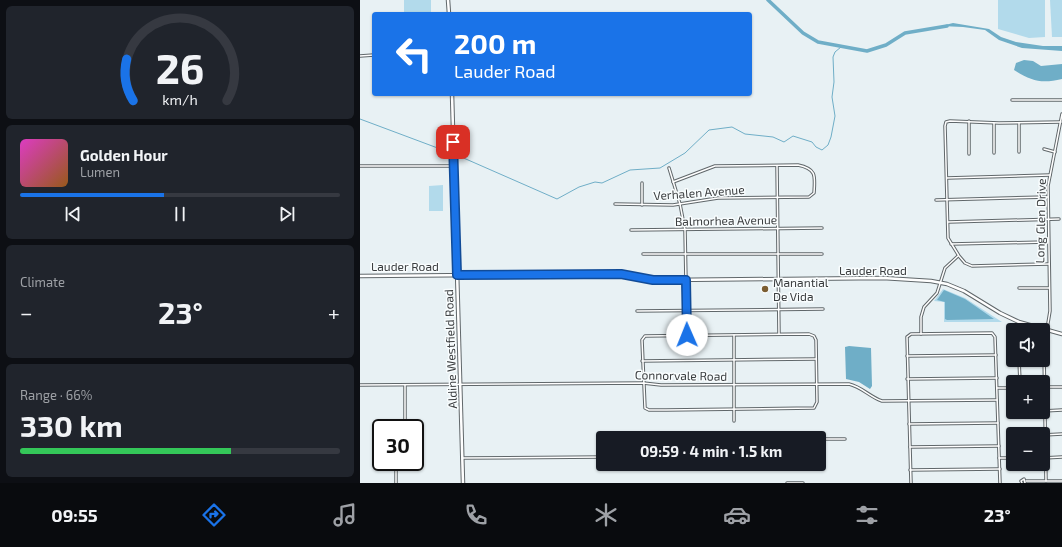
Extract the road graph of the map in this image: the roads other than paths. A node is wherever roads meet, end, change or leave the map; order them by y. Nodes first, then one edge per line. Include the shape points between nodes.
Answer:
1 (448, 0) edge
2 (449, 12) edge
3 (360, 56) edge
4 (372, 56) edge
5 (452, 96) edge
6 (1012, 100) dead end
7 (1062, 100) edge
8 (1062, 114) edge
9 (969, 121) junction
10 (1061, 122) junction
11 (994, 123) junction
12 (1019, 123) junction
13 (1044, 149) dead end
14 (1019, 152) dead end
15 (1055, 152) junction
16 (994, 153) dead end
17 (969, 154) dead end
18 (360, 166) edge
19 (454, 166) junction
20 (777, 166) junction
21 (670, 168) dead end
22 (1050, 175) junction
23 (946, 178) junction
24 (673, 182) junction
25 (642, 183) dead end
26 (1048, 197) junction
27 (777, 198) junction
28 (936, 200) dead end
29 (947, 200) junction
30 (615, 204) dead end
31 (680, 204) junction
32 (642, 205) junction
33 (1059, 219) dead end
34 (1048, 220) junction
35 (948, 222) junction
36 (822, 228) dead end
37 (777, 229) junction
38 (631, 230) dead end
39 (685, 230) junction
40 (1048, 242) junction
41 (951, 244) junction
42 (643, 254) dead end
43 (778, 254) junction
44 (822, 254) dead end
45 (686, 255) junction
46 (959, 256) junction
47 (1049, 264) junction
48 (457, 275) junction
49 (360, 276) edge
50 (778, 279) junction
51 (686, 280) junction
52 (940, 282) junction
53 (1019, 288) dead end
54 (1049, 288) junction
55 (778, 309) junction
56 (823, 309) dead end
57 (687, 310) junction
58 (637, 311) dead end
59 (1025, 323) edge
60 (1047, 323) edge
61 (1050, 331) edge
62 (779, 334) junction
63 (921, 334) junction
64 (1062, 334) edge
65 (687, 335) junction
66 (734, 335) junction
67 (996, 355) junction
68 (907, 356) junction
69 (816, 359) junction
70 (734, 360) junction
71 (642, 361) junction
72 (997, 378) junction
73 (908, 379) junction
74 (643, 383) junction
75 (817, 384) junction
76 (405, 385) junction
77 (460, 385) junction
78 (734, 385) junction
79 (360, 386) edge
80 (1050, 387) edge
81 (1062, 387) edge
82 (997, 388) junction
83 (1006, 388) edge
84 (997, 400) junction
85 (908, 401) junction
86 (734, 410) junction
87 (1050, 410) edge
88 (1062, 410) edge
89 (405, 419) edge
90 (734, 421) dead end
91 (998, 423) junction
92 (909, 424) junction
93 (1062, 434) edge
94 (1050, 435) edge
95 (826, 439) edge
96 (844, 439) dead end
97 (999, 446) junction
98 (910, 447) junction
99 (596, 457) edge
100 (462, 458) junction
101 (999, 458) junction
102 (1006, 458) edge
103 (1050, 458) edge
104 (1062, 458) edge
105 (1000, 469) junction
106 (910, 470) junction
107 (396, 471) edge
108 (1045, 471) edge
109 (1046, 481) junction
110 (1062, 481) edge
111 (1025, 482) edge
112 (396, 483) edge
113 (463, 483) edge
114 (787, 483) edge
115 (804, 483) edge
116 (911, 483) edge
117 (1000, 483) edge
118 (1022, 483) edge

1 - 2 main road
3 - 4 street
5 - 19 main road, Aldine Westfield Road
6 - 7 street
8 - 10 street, Long Glen Drive
9 - 11 street
9 - 17 street
9 - 23 street via 946,122
10 - 12 street
10 - 15 street, Long Glen Drive
11 - 12 street
11 - 16 street
12 - 14 street
13 - 15 street
15 - 22 street, Long Glen Drive
18 - 19 street
19 - 48 main road, Aldine Westfield Road
20 - 24 street via 715,166
20 - 27 street
20 - 27 street, Verhalen Avenue via 798,165 809,168 814,173 814,194 809,197
21 - 24 street
22 - 23 street
22 - 26 street, Long Glen Drive
23 - 29 street
24 - 31 street
25 - 32 street
26 - 29 street
26 - 34 street, Long Glen Drive
27 - 31 street, Verhalen Avenue via 718,198
27 - 37 street
28 - 29 street
29 - 35 street
30 - 32 street, Verhalen Avenue
31 - 32 street, Verhalen Avenue
31 - 39 street
33 - 34 street
34 - 35 street
34 - 40 street, Long Glen Drive
35 - 41 street via 948,238
36 - 37 street, Balmorhea Avenue
37 - 39 street, Balmorhea Avenue
37 - 43 street
38 - 39 street, Balmorhea Avenue
39 - 45 street
40 - 41 street
40 - 47 street, Long Glen Drive
41 - 46 street
42 - 45 street
43 - 44 street
43 - 45 street
43 - 50 street
45 - 51 street
46 - 47 street via 967,265 972,266
46 - 52 street via 945,268
47 - 54 street, Long Glen Drive
48 - 49 main road, Lauder Road
48 - 51 main road, Lauder Road via 621,274 653,280
48 - 77 main road, Aldine Westfield Road
50 - 51 main road, Lauder Road
50 - 52 main road, Lauder Road via 883,278
50 - 55 street
51 - 57 street
52 - 59 main road, Lauder Road via 964,291 1010,318
52 - 63 street via 937,293 922,311
53 - 54 street
54 - 60 street, Long Glen Drive via 1050,311
55 - 56 street
55 - 57 street
55 - 62 street
57 - 58 street
57 - 65 street
61 - 64 main road, Lauder Road
62 - 66 street
62 - 69 street via 814,336
63 - 67 street via 994,334
63 - 68 street via 908,335 906,338
65 - 66 street
65 - 71 street via 643,337
66 - 70 street
67 - 68 street
67 - 72 street
68 - 73 street
69 - 70 street
69 - 75 street
70 - 71 street
70 - 78 street
71 - 74 street
72 - 73 street
72 - 82 street
73 - 85 street
74 - 77 street, Connorvale Road
74 - 78 street, Connorvale Road
74 - 86 street via 644,403 648,410
75 - 78 street, Connorvale Road
75 - 85 street, Connorvale Road via 849,384 882,401
75 - 86 street via 815,408
76 - 77 street, Connorvale Road
76 - 79 street, Connorvale Road
76 - 89 street
77 - 100 main road, Aldine Westfield Road
78 - 86 street
80 - 81 street
82 - 83 street
82 - 84 street
84 - 85 street, Connorvale Road
84 - 91 street
85 - 92 street
86 - 90 street
87 - 88 street
91 - 92 street
91 - 97 street
92 - 98 street
93 - 94 street
95 - 96 street
97 - 98 street
97 - 101 street
98 - 106 street
99 - 100 street
100 - 113 main road, Aldine Westfield Road
101 - 102 street
101 - 105 street
103 - 104 street
105 - 106 street
105 - 117 street
106 - 116 street
107 - 112 street
108 - 109 street
109 - 110 street
109 - 111 street
111 - 118 street via 1022,479
114 - 115 street

